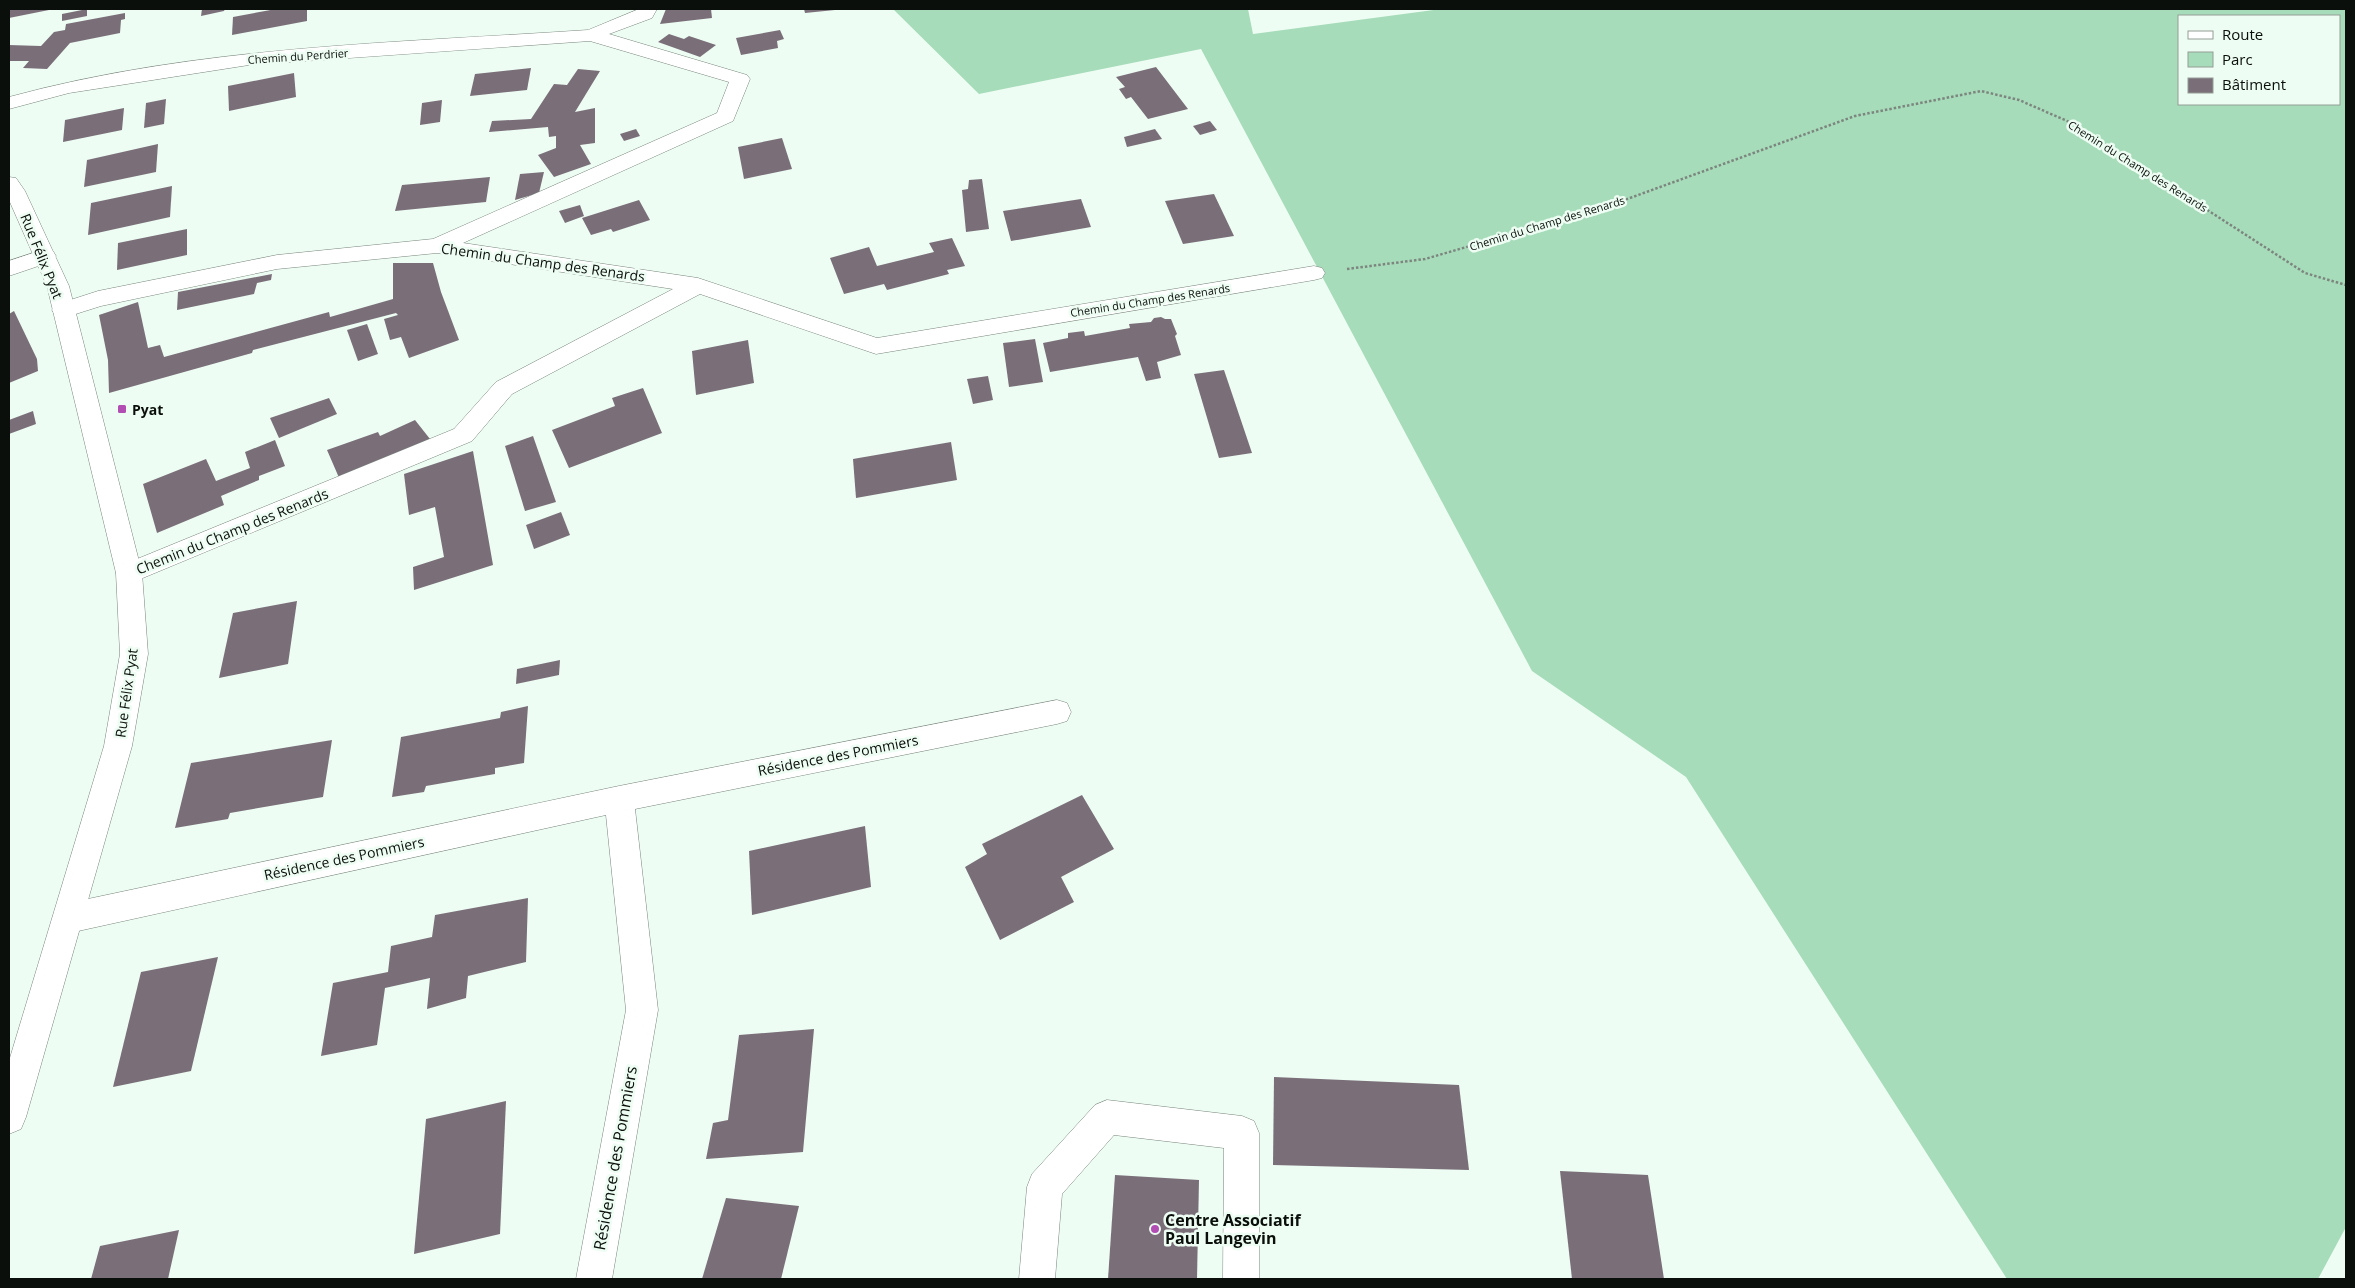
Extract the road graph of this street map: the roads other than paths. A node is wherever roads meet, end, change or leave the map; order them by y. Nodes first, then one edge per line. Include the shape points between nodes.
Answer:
1 (648, 9) edge
2 (592, 35) junction
3 (9, 103) edge
4 (9, 183) edge
5 (437, 246) junction
6 (44, 256) junction
7 (9, 269) edge
8 (1314, 273) road end
9 (698, 285) junction
10 (63, 310) junction
11 (129, 574) junction
12 (1057, 712) dead end
13 (619, 799) junction
14 (69, 918) junction
15 (9, 1117) edge
16 (594, 1279) edge
17 (1037, 1279) edge
18 (1241, 1279) edge

1 - 2 street, Chemin du Perdrier via 646,14
2 - 3 street, Chemin du Perdrier via 249,59 68,87
2 - 5 street, Chemin du Perdrier via 740,79 726,117
4 - 6 street, Rue Félix Pyat
5 - 9 street, Chemin du Champ des Renards
5 - 10 street, Chemin du Champ des Renards via 277,262
6 - 7 street
6 - 10 street, Rue Félix Pyat via 58,286
8 - 9 street, Chemin du Champ des Renards via 876,346
9 - 11 street, Chemin du Champ des Renards via 504,388 463,435
10 - 11 street, Rue Félix Pyat
11 - 14 street, Rue Félix Pyat via 134,654 118,746
12 - 13 street, Résidence des Pommiers
13 - 14 street, Résidence des Pommiers
13 - 16 street, Résidence des Pommiers via 642,1010
14 - 15 street, Rue Félix Pyat
17 - 18 street via 1045,1187 1107,1117 1242,1133

